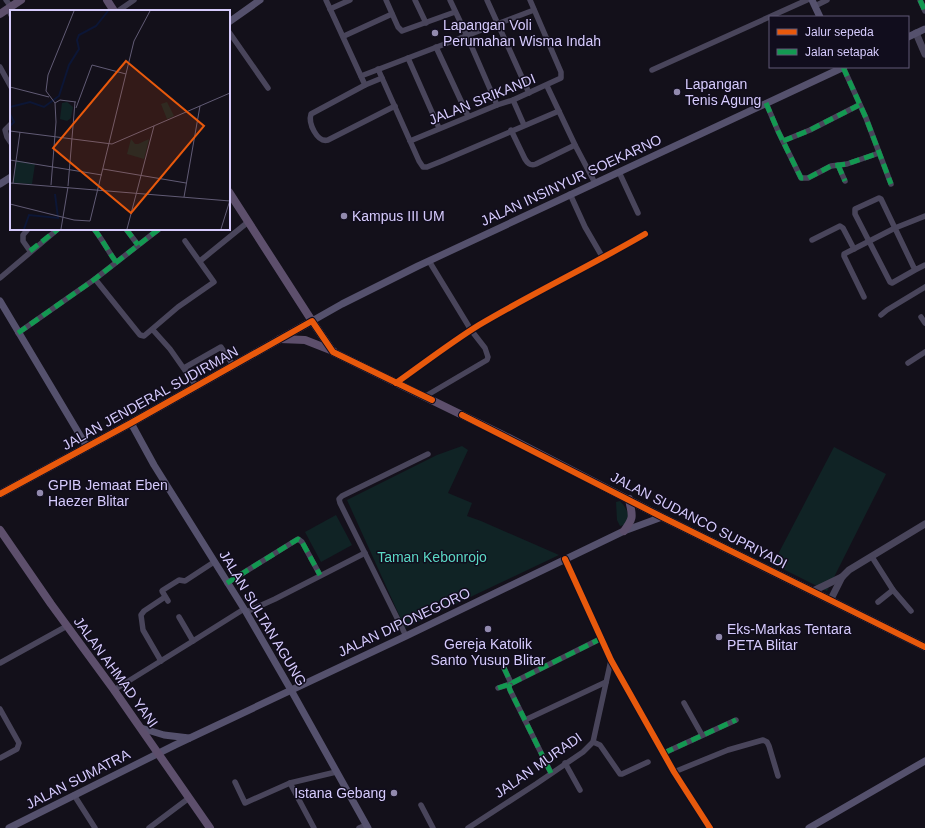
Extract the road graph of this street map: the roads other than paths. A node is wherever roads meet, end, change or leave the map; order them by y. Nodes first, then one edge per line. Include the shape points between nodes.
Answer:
1 (20, 0) edge
2 (107, 0) edge
3 (134, 0) edge
4 (326, 0) edge
5 (350, 0) edge
6 (386, 0) edge
7 (415, 0) edge
8 (450, 0) edge
9 (487, 0) edge
10 (530, 0) edge
11 (807, 0) edge
12 (827, 0) edge
13 (920, 0) edge
14 (257, 1) edge
15 (813, 3) edge
16 (9, 8) edge
17 (330, 9) junction
18 (113, 10) edge
19 (119, 10) edge
20 (534, 10) junction
21 (925, 10) edge
22 (455, 12) junction
23 (0, 14) edge
24 (392, 14) junction
25 (772, 16) edge
26 (820, 16) edge
27 (769, 17) edge
28 (230, 21) edge
29 (426, 23) junction
30 (498, 24) junction
31 (925, 29) edge
32 (230, 33) edge
33 (916, 33) junction
34 (344, 36) junction
35 (467, 36) junction
36 (909, 36) edge
37 (436, 47) junction
38 (925, 54) edge
39 (408, 58) junction
40 (0, 67) edge
41 (841, 68) edge
42 (843, 68) edge
43 (378, 69) junction
44 (652, 70) dead end
45 (361, 76) junction
46 (382, 78) junction
47 (10, 85) edge
48 (365, 85) junction
49 (547, 86) junction
50 (268, 88) dead end
51 (529, 93) junction
52 (513, 100) junction
53 (766, 103) junction
54 (497, 105) junction
55 (859, 105) junction
56 (395, 106) junction
57 (559, 110) junction
58 (468, 116) junction
59 (10, 125) edge
60 (524, 125) junction
61 (439, 128) junction
62 (511, 130) junction
63 (410, 141) junction
64 (783, 141) junction
65 (10, 142) edge
66 (575, 145) junction
67 (879, 153) junction
68 (838, 165) junction
69 (619, 172) junction
70 (10, 178) edge
71 (845, 181) dead end
72 (595, 182) junction
73 (0, 184) edge
74 (891, 184) dead end
75 (230, 194) edge
76 (570, 194) junction
77 (638, 213) dead end
78 (923, 217) edge
79 (248, 222) junction
80 (895, 228) junction
81 (27, 230) edge
82 (57, 230) edge
83 (95, 230) edge
84 (127, 230) edge
85 (156, 230) edge
86 (645, 234) dead end
87 (812, 240) dead end
88 (185, 241) dead end
89 (868, 241) junction
90 (138, 245) junction
91 (854, 249) junction
92 (30, 251) junction
93 (603, 258) junction
94 (429, 260) junction
95 (116, 262) junction
96 (200, 262) junction
97 (925, 265) edge
98 (915, 270) junction
99 (0, 278) edge
100 (95, 279) junction
101 (925, 287) edge
102 (864, 297) dead end
103 (0, 301) edge
104 (881, 315) dead end
105 (921, 317) dead end
106 (312, 321) junction
107 (925, 323) edge
108 (153, 330) junction
109 (471, 330) junction
110 (18, 333) junction
111 (278, 340) junction
112 (333, 352) junction
113 (925, 352) edge
114 (908, 362) dead end
115 (233, 365) junction
116 (184, 368) junction
117 (396, 383) junction
118 (196, 386) junction
119 (428, 398) junction
120 (131, 423) junction
121 (87, 447) junction
122 (428, 454) dead end
123 (0, 494) edge
124 (629, 499) junction
125 (662, 517) junction
126 (925, 524) edge
127 (0, 530) edge
128 (624, 531) junction
129 (365, 553) junction
130 (872, 557) junction
131 (565, 559) junction
132 (214, 562) junction
133 (320, 575) junction
134 (842, 577) junction
135 (227, 583) junction
136 (813, 590) junction
137 (893, 590) junction
138 (831, 599) junction
139 (878, 602) dead end
140 (245, 610) junction
141 (911, 611) dead end
142 (179, 617) dead end
143 (64, 622) junction
144 (406, 636) junction
145 (602, 638) junction
146 (193, 640) junction
147 (925, 647) edge
148 (611, 660) junction
149 (161, 662) junction
150 (0, 663) edge
151 (504, 668) dead end
152 (606, 682) junction
153 (510, 684) junction
154 (498, 688) dead end
155 (114, 690) junction
156 (291, 690) junction
157 (684, 703) dead end
158 (0, 709) edge
159 (526, 720) junction
160 (736, 720) dead end
161 (141, 728) junction
162 (702, 735) junction
163 (192, 738) junction
164 (593, 742) junction
165 (158, 753) junction
166 (664, 753) junction
167 (0, 758) edge
168 (925, 760) edge
169 (648, 762) dead end
170 (564, 764) junction
171 (336, 772) junction
172 (674, 772) junction
173 (551, 773) junction
174 (778, 776) dead end
175 (235, 782) dead end
176 (290, 783) junction
177 (580, 790) dead end
178 (74, 795) junction
179 (189, 798) junction
180 (420, 805) dead end
181 (92, 827) edge
182 (364, 827) edge
183 (9, 828) edge
184 (149, 828) edge
185 (210, 828) edge
186 (314, 828) edge
187 (433, 828) edge
188 (468, 828) edge
189 (710, 828) edge
190 (809, 828) edge

1 - 16 main road
2 - 18 main road
3 - 19 street
4 - 17 street
5 - 17 street
6 - 24 street
7 - 29 street
8 - 22 street
9 - 30 street
10 - 20 street
11 - 25 street
12 - 15 street
13 - 21 street
14 - 28 main road
15 - 26 main road
16 - 23 main road
17 - 34 street
20 - 30 street
20 - 49 street, JALAN SRIKANDI via 561,72 562,78
22 - 29 street
22 - 35 street
24 - 29 street via 402,31
24 - 34 street
27 - 44 street
30 - 35 street
30 - 51 street
31 - 33 main road
32 - 50 street
33 - 36 main road
33 - 38 street
34 - 45 street
35 - 37 street
35 - 54 street
37 - 39 street
37 - 58 street
39 - 43 street
39 - 61 street
40 - 47 street
41 - 53 main road, JALAN INSINYUR SOEKARNO
42 - 55 street
43 - 45 street
43 - 46 street
45 - 48 street
46 - 48 street
46 - 56 street
48 - 56 street via 311,114 310,120 320,140 328,140
49 - 51 street, JALAN SRIKANDI
49 - 57 street
51 - 52 street, JALAN SRIKANDI
52 - 54 street, JALAN SRIKANDI
52 - 60 street
53 - 64 street
53 - 69 main road, JALAN INSINYUR SOEKARNO
54 - 58 street, JALAN SRIKANDI
55 - 64 street via 820,126
55 - 67 street
56 - 63 street
57 - 60 street
57 - 66 street
58 - 61 street, JALAN SRIKANDI
59 - 65 street via 5,130
60 - 62 street
61 - 63 street, JALAN SRIKANDI
62 - 63 street via 427,167 421,165
62 - 66 street via 530,165
64 - 68 street via 801,178 808,178
66 - 72 street
67 - 68 street via 853,163
67 - 74 street
68 - 71 street
69 - 72 main road, JALAN INSINYUR SOEKARNO
69 - 77 street
70 - 73 main road
72 - 76 main road, JALAN INSINYUR SOEKARNO
75 - 79 main road, JALAN SUDANCO SUPRIYADI
76 - 93 street
76 - 94 main road, JALAN INSINYUR SOEKARNO
78 - 80 street
79 - 96 street
79 - 106 main road, JALAN SUDANCO SUPRIYADI
80 - 89 street
80 - 89 street via 880,199 856,208 855,214
80 - 98 street
81 - 92 street via 23,235
82 - 92 street
83 - 95 street
84 - 90 street
85 - 90 street
86 - 93 street
87 - 91 street via 840,226
88 - 96 street
89 - 91 street
89 - 98 street via 890,283
90 - 95 street
91 - 102 street via 844,256
92 - 99 street
93 - 109 street via 529,296
94 - 106 main road, JALAN INSINYUR SOEKARNO
94 - 109 street
95 - 100 street
96 - 108 street via 213,283 178,307
97 - 98 street
100 - 108 street via 140,335 144,336
100 - 110 street
101 - 104 street
103 - 110 main road
105 - 107 street
106 - 111 main road, JALAN JENDERAL SUDIRMAN
106 - 112 main road, JALAN SUDANCO SUPRIYADI
108 - 116 street
109 - 117 street
109 - 119 street via 487,353 487,360
110 - 121 main road
111 - 112 main road via 304,340
111 - 115 main road, JALAN JENDERAL SUDIRMAN
112 - 117 main road, JALAN SUDANCO SUPRIYADI
113 - 114 street
115 - 116 street via 221,347
115 - 118 main road, JALAN JENDERAL SUDIRMAN
116 - 118 street
117 - 119 main road, JALAN SUDANCO SUPRIYADI
118 - 120 main road, JALAN JENDERAL SUDIRMAN
119 - 124 main road, JALAN SUDANCO SUPRIYADI
120 - 121 main road, JALAN JENDERAL SUDIRMAN
120 - 132 main road, JALAN SULTAN AGUNG
121 - 123 main road, JALAN JENDERAL SUDIRMAN
122 - 129 street via 340,499
124 - 125 main road, JALAN SUDANCO SUPRIYADI
124 - 128 main road via 632,520
125 - 128 main road, JALAN DIPONEGORO
125 - 136 main road, JALAN SUDANCO SUPRIYADI
126 - 130 street
127 - 143 main road, JALAN AHMAD YANI
128 - 131 main road, JALAN DIPONEGORO
129 - 133 street
129 - 144 street
130 - 134 street
130 - 137 street
131 - 144 main road, JALAN DIPONEGORO
131 - 145 street
132 - 135 main road, JALAN SULTAN AGUNG
132 - 149 street via 185,581 179,580 163,590 167,599 141,615 143,630
133 - 135 street via 298,539
133 - 140 street via 275,599
134 - 136 street
134 - 138 street
135 - 140 main road, JALAN SULTAN AGUNG
136 - 138 main road, JALAN SUDANCO SUPRIYADI
137 - 139 street
137 - 141 street
138 - 147 main road, JALAN SUDANCO SUPRIYADI
140 - 146 street
140 - 156 main road, JALAN SULTAN AGUNG
142 - 146 street
143 - 150 street
143 - 155 main road, JALAN AHMAD YANI
144 - 156 main road, JALAN DIPONEGORO
145 - 148 street
145 - 153 street
146 - 149 street
148 - 152 street, JALAN MURADI
148 - 166 street
149 - 155 street
151 - 153 street
152 - 159 street
152 - 164 street, JALAN MURADI
153 - 154 street
153 - 159 street via 510,690
155 - 161 main road, JALAN AHMAD YANI
156 - 163 main road, JALAN DIPONEGORO
156 - 171 main road, JALAN SULTAN AGUNG
157 - 162 street
158 - 167 street via 19,743 17,749
159 - 173 street
160 - 162 street
161 - 163 main road via 168,736
161 - 165 main road, JALAN AHMAD YANI
162 - 166 street
163 - 165 main road, JALAN DIPONEGORO
164 - 169 street via 603,748 620,774
164 - 170 street, JALAN MURADI
165 - 178 main road, JALAN SUMATRA
165 - 179 main road, JALAN AHMAD YANI
166 - 172 street
168 - 190 main road
170 - 173 street, JALAN MURADI
170 - 177 street
171 - 176 street
171 - 182 main road, JALAN SULTAN AGUNG
172 - 174 street via 728,750 765,740
172 - 189 street
173 - 188 street, JALAN MURADI
175 - 176 street via 245,803
176 - 186 street
178 - 181 street
178 - 183 main road, JALAN SUMATRA
179 - 184 street
179 - 185 main road, JALAN AHMAD YANI
180 - 187 street

